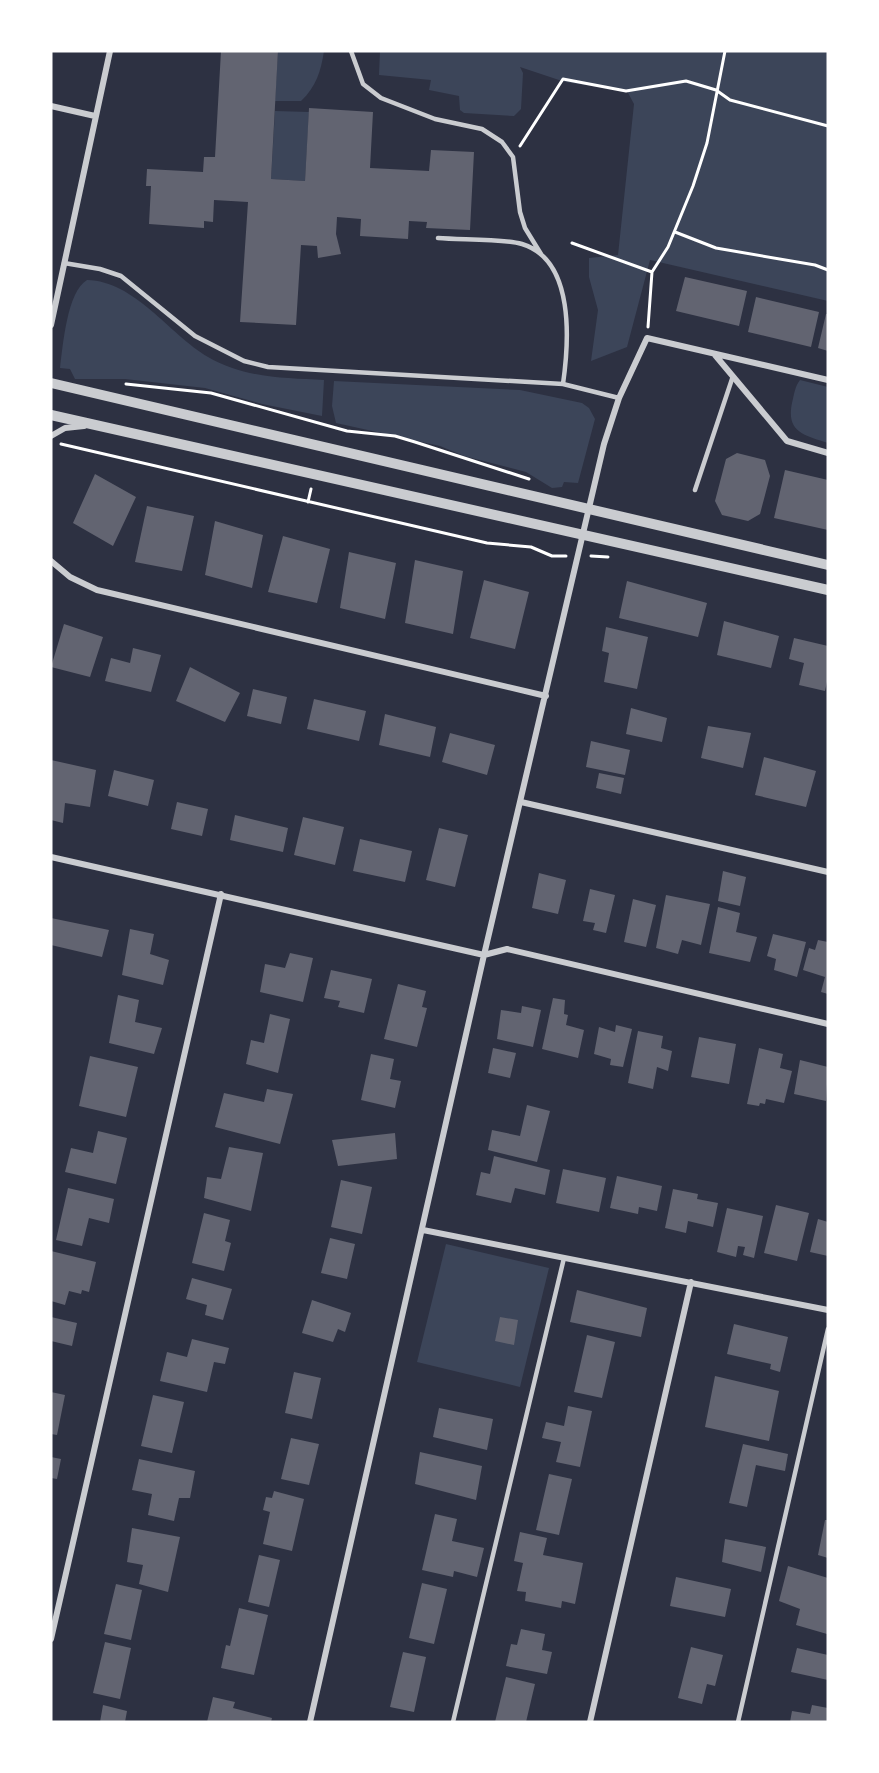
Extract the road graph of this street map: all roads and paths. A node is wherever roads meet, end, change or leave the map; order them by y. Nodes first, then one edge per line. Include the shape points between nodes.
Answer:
1 (110, 51) edge
2 (351, 51) edge
3 (725, 51) edge
4 (716, 90) junction
5 (51, 106) edge
6 (95, 116) junction
7 (828, 126) edge
8 (513, 157) junction
9 (675, 232) junction
10 (438, 238) dead end
11 (572, 243) dead end
12 (541, 254) junction
13 (64, 264) junction
14 (828, 270) edge
15 (652, 272) junction
16 (51, 325) edge
17 (647, 338) junction
18 (714, 354) junction
19 (733, 376) junction
20 (828, 380) edge
21 (51, 383) edge
22 (122, 384) dead end
23 (563, 384) junction
24 (619, 398) junction
25 (51, 415) edge
26 (93, 424) junction
27 (51, 436) edge
28 (51, 441) edge
29 (828, 453) edge
30 (533, 481) dead end
31 (695, 490) dead end
32 (589, 509) junction
33 (583, 535) junction
34 (578, 556) junction
35 (617, 558) dead end
36 (51, 561) edge
37 (828, 565) edge
38 (828, 590) edge
39 (546, 696) junction
40 (521, 802) junction
41 (51, 857) edge
42 (828, 872) edge
43 (221, 894) junction
44 (484, 955) junction
45 (828, 1024) edge
46 (423, 1230) junction
47 (564, 1258) junction
48 (691, 1282) junction
49 (828, 1310) edge
50 (828, 1329) edge
51 (51, 1639) edge
52 (310, 1722) edge
53 (453, 1722) edge
54 (590, 1722) edge
55 (738, 1722) edge

1 - 6 street
2 - 8 lane via 363,84 381,98 435,119 482,129 502,142
3 - 4 path
4 - 7 path via 730,100
4 - 8 path via 686,81 626,91 563,79
4 - 9 path via 707,143
5 - 6 street
6 - 13 street
8 - 12 lane via 520,212
9 - 14 path via 716,248
9 - 15 path
10 - 12 lane via 521,244
11 - 15 path
12 - 23 lane via 554,274 567,315
13 - 16 street
13 - 23 lane via 121,276 195,336 244,361 268,367
15 - 17 path
17 - 18 street
17 - 24 street
18 - 19 street
18 - 20 street
19 - 29 street via 787,441
19 - 31 lane
21 - 32 street
22 - 30 path via 211,393 347,431 395,436 519,473
23 - 24 lane
24 - 32 street
25 - 26 street
26 - 27 street via 65,428
26 - 33 street
28 - 34 path via 487,543 531,546 552,556
32 - 33 street
32 - 37 street
33 - 34 street
33 - 38 street
34 - 35 path
34 - 39 street
36 - 39 street via 70,577 97,590
39 - 40 street
40 - 42 street
40 - 44 street
41 - 43 street
43 - 44 street
43 - 51 street
44 - 45 street via 507,949
44 - 46 street
46 - 47 street
46 - 52 street
47 - 48 street
47 - 53 lane
48 - 49 street
48 - 54 street
50 - 55 lane

